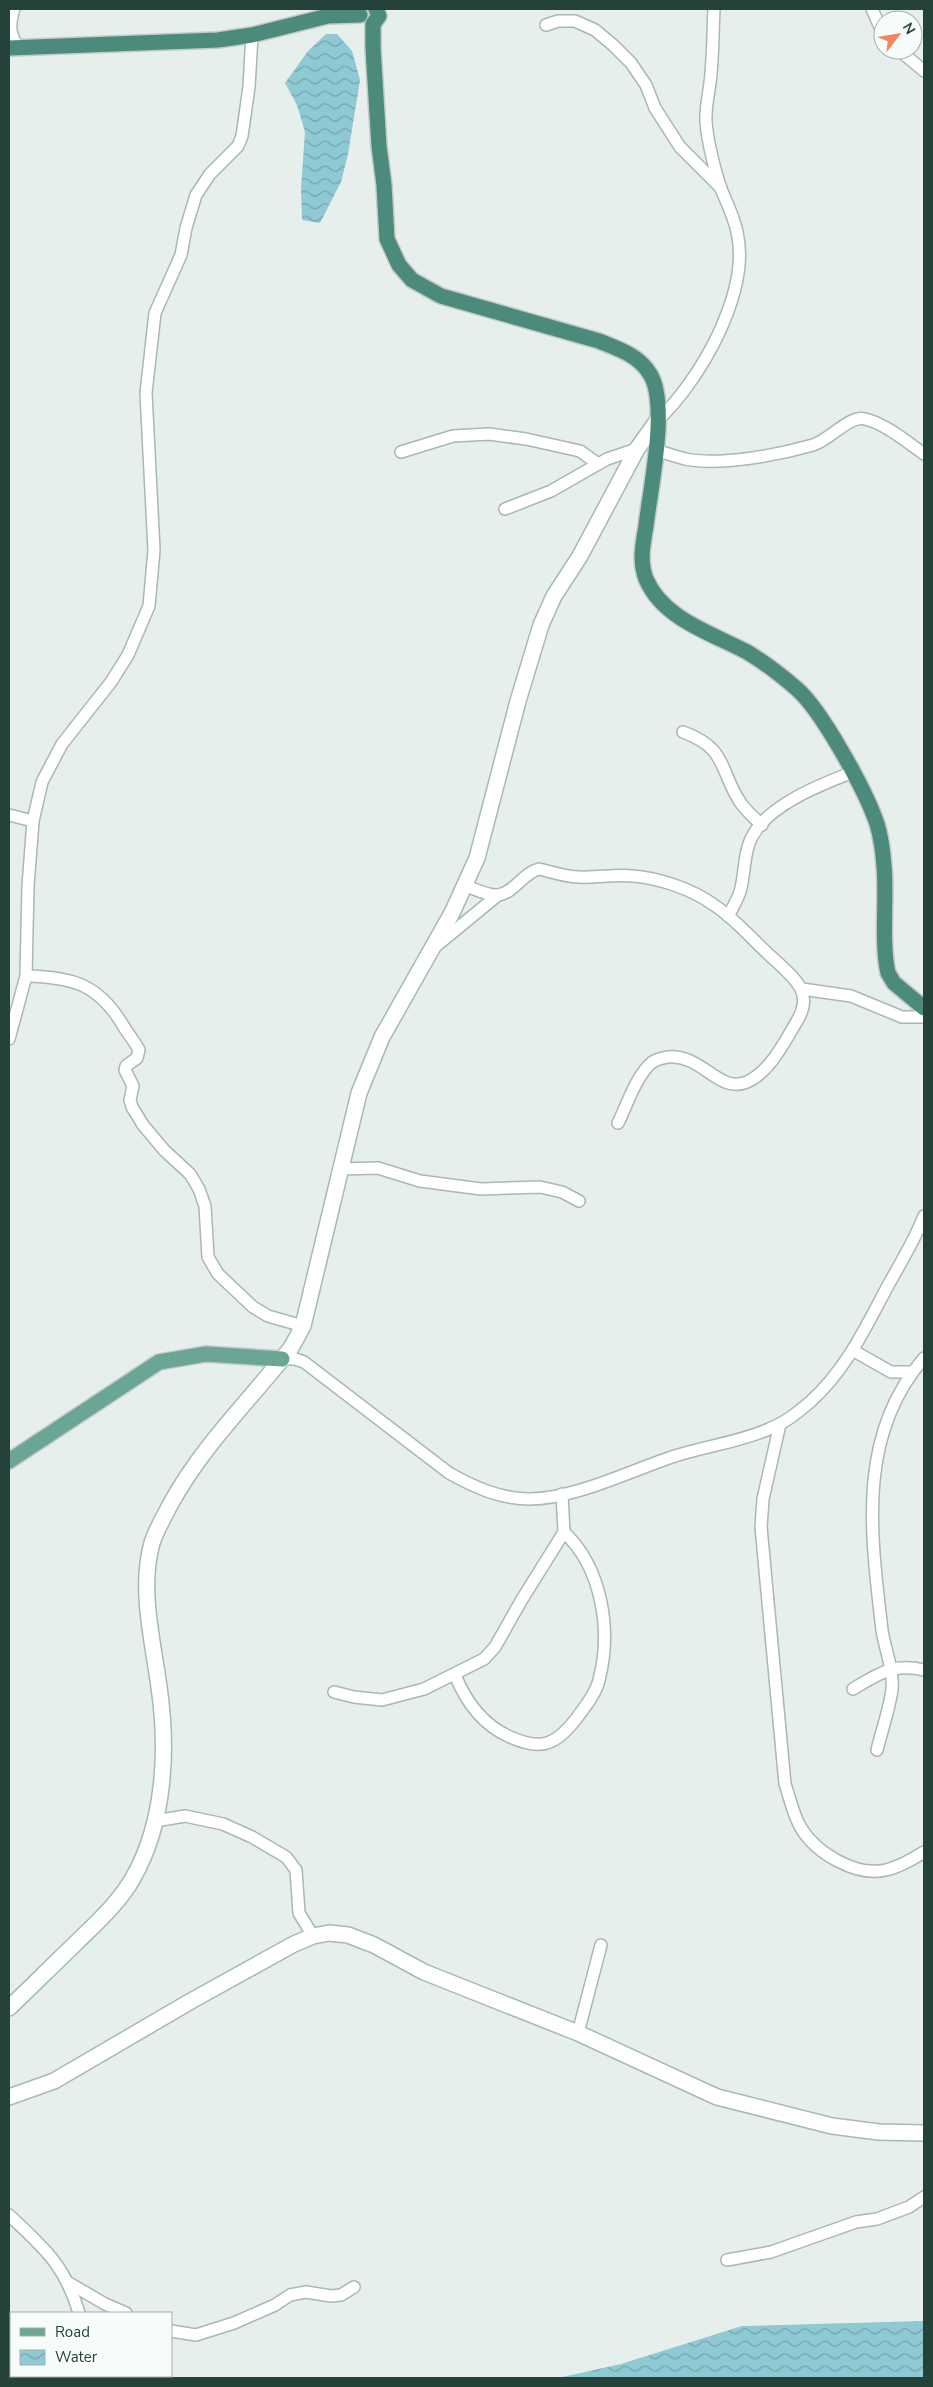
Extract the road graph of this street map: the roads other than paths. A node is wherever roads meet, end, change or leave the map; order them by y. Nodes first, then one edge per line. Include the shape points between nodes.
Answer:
1 (14, 9) edge
2 (714, 9) edge
3 (329, 12) edge
4 (372, 13) edge
5 (546, 25) dead end
6 (252, 35) junction
7 (14, 48) edge
8 (911, 60) edge
9 (924, 71) edge
10 (721, 188) junction
11 (657, 421) junction
12 (637, 449) junction
13 (656, 450) junction
14 (401, 452) dead end
15 (924, 454) edge
16 (598, 464) junction
17 (506, 509) dead end
18 (683, 732) dead end
19 (853, 772) junction
20 (9, 815) edge
21 (34, 821) junction
22 (762, 825) junction
23 (466, 886) junction
24 (498, 895) junction
25 (728, 916) junction
26 (433, 948) junction
27 (26, 976) junction
28 (802, 989) junction
29 (924, 1008) edge
30 (924, 1017) edge
31 (9, 1039) edge
32 (618, 1123) dead end
33 (339, 1169) junction
34 (579, 1201) dead end
35 (924, 1216) edge
36 (302, 1326) junction
37 (854, 1350) junction
38 (924, 1358) edge
39 (282, 1359) junction
40 (891, 1372) junction
41 (912, 1372) junction
42 (903, 1388) junction
43 (780, 1424) junction
44 (9, 1460) edge
45 (562, 1494) junction
46 (564, 1532) junction
47 (891, 1668) junction
48 (924, 1670) edge
49 (455, 1675) junction
50 (853, 1688) dead end
51 (334, 1692) dead end
52 (878, 1750) dead end
53 (155, 1821) junction
54 (924, 1852) edge
55 (313, 1936) junction
56 (601, 1945) dead end
57 (9, 2008) edge
58 (578, 2033) junction
59 (9, 2097) edge
60 (924, 2132) edge
61 (924, 2197) edge
62 (9, 2215) edge
63 (727, 2260) dead end
64 (69, 2283) junction
65 (354, 2287) dead end
66 (79, 2312) edge
67 (124, 2312) edge
68 (172, 2331) edge

1 - 7 street via 10,29
2 - 10 street via 706,122 711,156
3 - 4 highway
3 - 6 highway
4 - 11 highway via 387,239 399,265 412,280 441,296 590,339 639,360 650,374 658,396
5 - 10 street via 575,21 595,30 613,45 641,78 655,108 680,147
6 - 7 highway via 218,40
6 - 21 street via 242,136 238,146 210,174 196,195 181,255 155,313 146,394 154,550 149,606 139,633 111,682 51,763 42,782
8 - 9 street
10 - 11 street via 738,242 732,298 723,326 704,362 680,397
11 - 12 main road
11 - 13 highway
12 - 16 street
12 - 23 main road via 541,625 477,858
13 - 15 street via 686,459 753,457 814,445 855,418 866,419 894,433
13 - 19 highway via 642,560 652,591 679,617 749,654 797,689 811,704
14 - 16 street via 453,436 489,434 580,451
16 - 17 street via 551,491
18 - 22 street via 718,754 740,803
19 - 22 street via 804,793
19 - 29 highway via 878,828 884,866 888,973 894,983
20 - 21 street
21 - 27 street via 28,886
22 - 25 street via 753,835 741,889
23 - 24 street
23 - 26 main road
24 - 25 street via 539,869 578,877 630,875 666,883 713,904
24 - 26 street
25 - 28 street
26 - 33 main road via 382,1038 369,1068
27 - 31 street
27 - 36 street via 64,978 79,983 93,990 108,1004 138,1050 137,1058 125,1068 133,1086 132,1107 164,1150 190,1174 203,1197 208,1257 212,1266 253,1307 268,1316
28 - 30 street via 851,996 902,1017
28 - 32 street via 804,998 800,1016 772,1059 750,1081 741,1084 719,1080 701,1065 680,1056 657,1059 644,1071
33 - 34 street via 378,1168 420,1181 480,1190 540,1187 562,1192
33 - 36 main road
35 - 37 street via 914,1241
36 - 39 main road
37 - 40 street
37 - 43 street via 811,1400
38 - 41 street
39 - 44 main road via 206,1354 159,1362
39 - 45 street via 304,1362 448,1473 474,1487 514,1499 533,1500
39 - 53 main road via 190,1471 153,1542 147,1566 147,1594 162,1706 161,1783
40 - 41 street
40 - 42 street
41 - 42 street
42 - 47 street via 884,1424 872,1481 882,1633
43 - 45 street
43 - 54 street via 763,1499 761,1527 785,1784 793,1808 800,1827 818,1850 835,1860 872,1870 886,1870
45 - 46 street
46 - 49 street via 495,1647 477,1664
46 - 49 street via 589,1565 601,1600 603,1648 599,1682 570,1727 549,1744 541,1746 515,1740 476,1712 462,1693
47 - 48 street via 902,1666
47 - 50 street
47 - 52 street via 892,1690
49 - 51 street via 424,1689 382,1700
53 - 55 street via 185,1816 217,1823 252,1837 286,1857 296,1870 299,1913
53 - 57 main road via 146,1851 132,1879 111,1907
55 - 58 main road via 329,1933 348,1935 374,1944 424,1972
55 - 59 main road via 191,2000 54,2081
56 - 58 street
58 - 60 main road via 717,2097 832,2126 879,2132
61 - 63 street via 909,2207 877,2219 856,2222 771,2252
62 - 64 street via 58,2264
64 - 66 street
64 - 67 street
65 - 68 street via 341,2295 306,2292 290,2295 234,2324 196,2335

